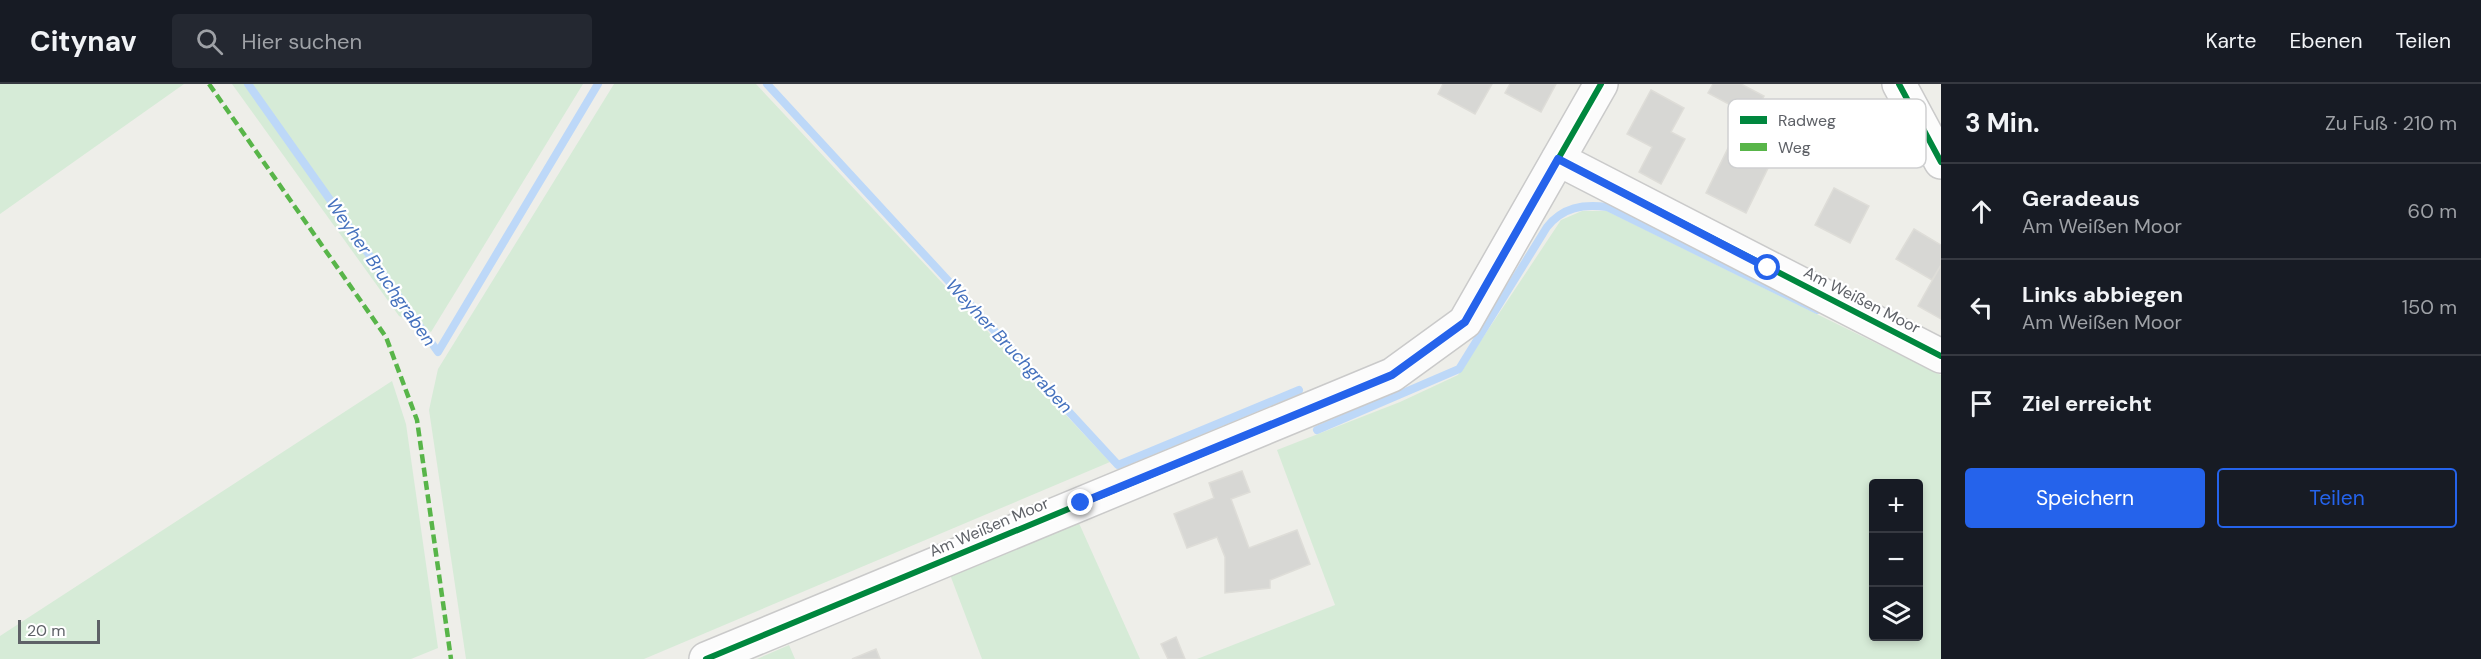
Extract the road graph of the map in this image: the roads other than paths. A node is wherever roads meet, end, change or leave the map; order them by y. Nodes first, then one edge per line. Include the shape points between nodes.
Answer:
1 (1600, 84) edge
2 (1899, 84) edge
3 (1907, 99) edge
4 (1926, 134) edge
5 (1558, 159) junction
6 (1941, 162) edge
7 (1941, 356) edge
8 (706, 659) edge

1 - 5 street
2 - 3 street
4 - 6 street
5 - 7 street, Am Weißen Moor
5 - 8 street, Am Weißen Moor via 1465,322 1392,375

